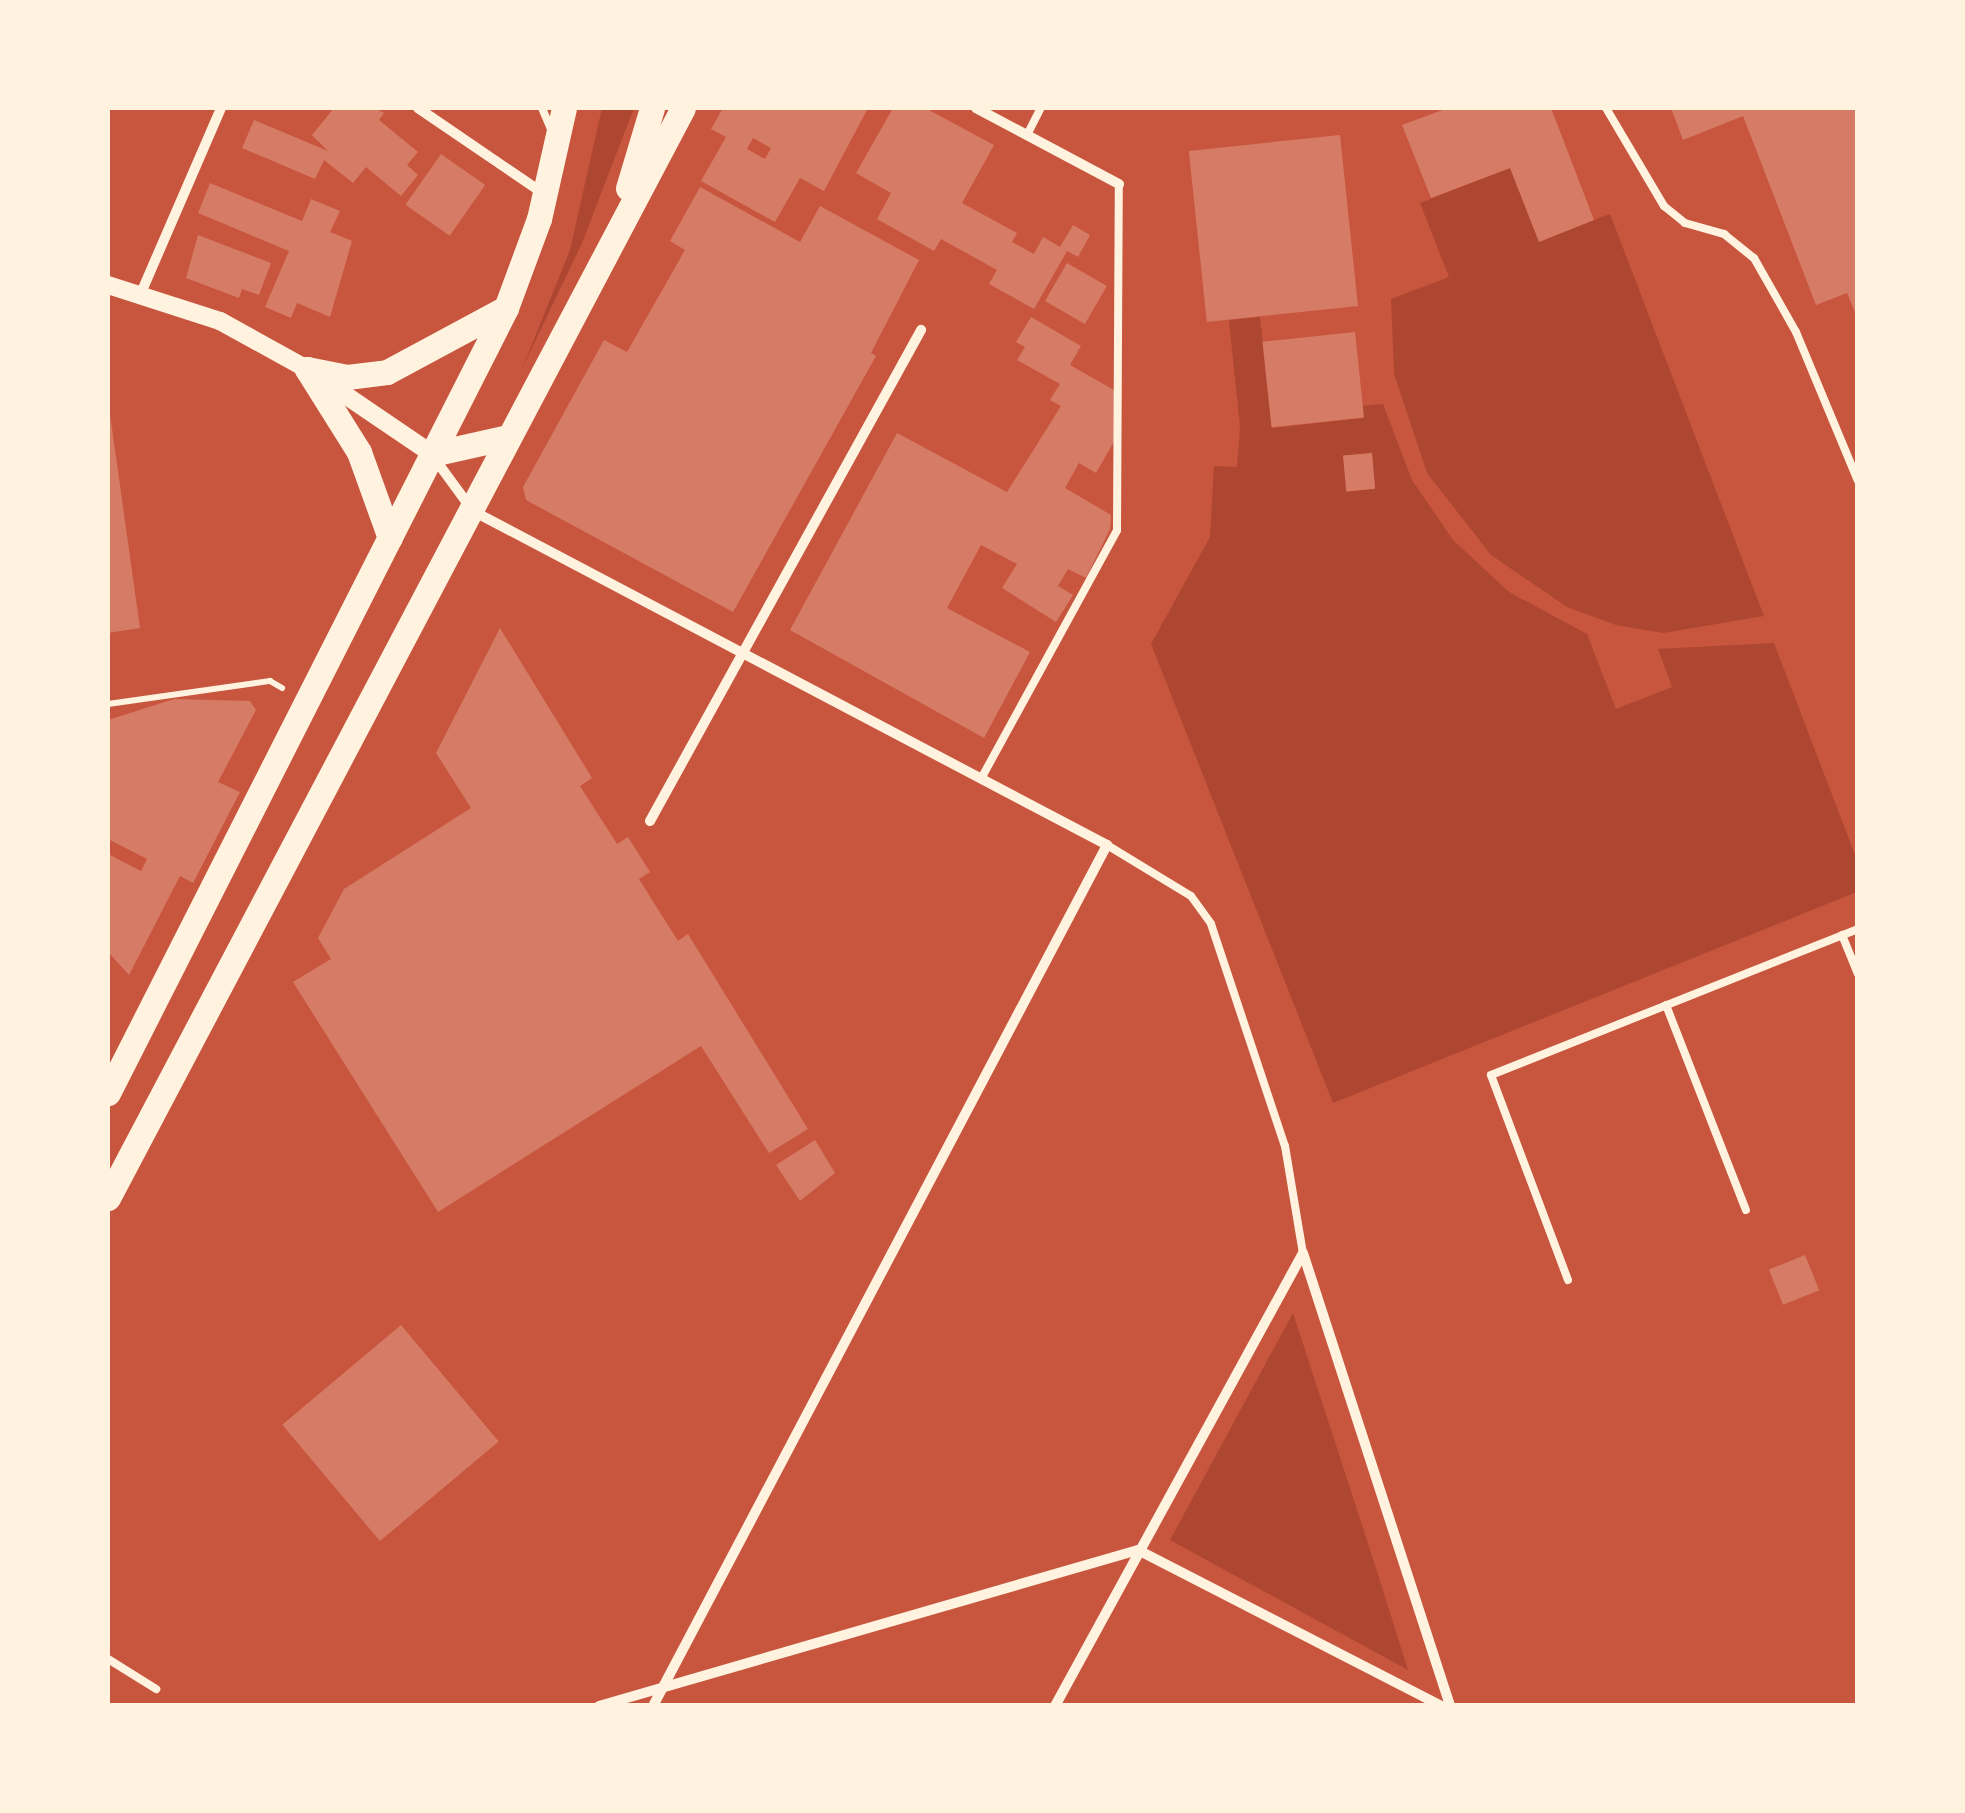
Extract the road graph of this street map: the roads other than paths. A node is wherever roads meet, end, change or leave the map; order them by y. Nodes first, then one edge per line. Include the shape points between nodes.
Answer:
1 (220, 108) edge
2 (418, 108) edge
3 (542, 108) edge
4 (564, 108) edge
5 (652, 108) edge
6 (683, 108) edge
7 (976, 108) edge
8 (1042, 108) edge
9 (1606, 108) edge
10 (1027, 134) junction
11 (556, 142) junction
12 (1119, 184) joint
13 (545, 195) junction
14 (613, 241) junction
15 (108, 285) edge
16 (141, 293) junction
17 (506, 308) junction
18 (921, 330) dead end
19 (307, 369) junction
20 (508, 437) junction
21 (432, 454) junction
22 (1858, 481) edge
23 (473, 511) junction
24 (390, 538) junction
25 (743, 654) junction
26 (982, 777) junction
27 (650, 821) dead end
28 (1107, 845) junction
29 (1858, 929) edge
30 (1842, 936) junction
31 (1858, 974) edge
32 (1666, 1006) junction
33 (108, 1093) edge
34 (108, 1198) edge
35 (1746, 1210) dead end
36 (1302, 1253) junction
37 (1568, 1280) dead end
38 (1138, 1550) junction
39 (108, 1660) edge
40 (663, 1686) junction
41 (156, 1689) dead end
42 (599, 1706) edge
43 (653, 1706) edge
44 (1055, 1706) edge
45 (1441, 1706) edge
46 (1450, 1706) edge

1 - 16 street
2 - 13 street
3 - 11 lane
4 - 11 main road
5 - 14 main road
6 - 14 main road
7 - 10 street
8 - 10 lane
9 - 22 lane via 1664,206 1685,223 1724,234 1754,258 1796,332
10 - 12 street
11 - 13 main road
12 - 26 lane via 1116,530
13 - 17 main road
14 - 20 main road
15 - 16 street
16 - 19 street via 220,321
17 - 19 main road via 387,372 346,377
17 - 21 main road
18 - 25 street
19 - 21 street
19 - 24 main road via 359,452
20 - 21 main road
20 - 23 main road
21 - 23 street
21 - 24 main road
23 - 25 street
23 - 34 main road
24 - 33 main road
25 - 26 street
25 - 27 street
26 - 28 street
28 - 36 lane via 1191,896 1211,924 1282,1134
28 - 40 street
29 - 30 lane
30 - 31 lane
30 - 32 lane
32 - 35 lane
32 - 37 lane via 1491,1075
36 - 38 street
36 - 46 street
38 - 40 street
38 - 44 street
38 - 45 street
39 - 41 lane
40 - 42 street
40 - 43 street

